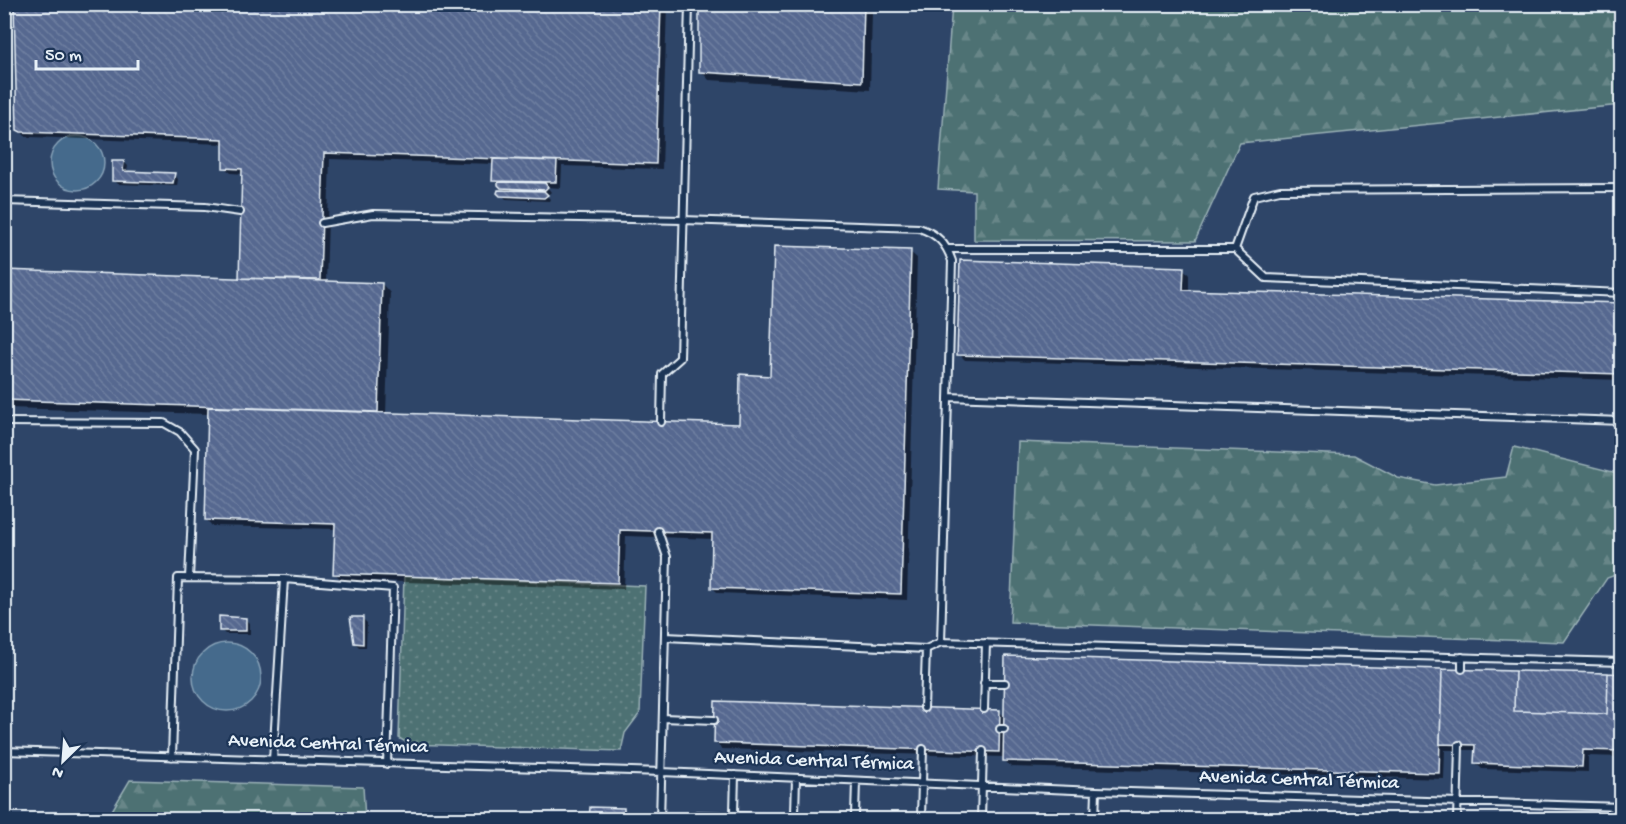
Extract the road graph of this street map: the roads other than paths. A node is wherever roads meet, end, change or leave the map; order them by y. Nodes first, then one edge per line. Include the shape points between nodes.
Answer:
1 (689, 4) edge
2 (1622, 188) edge
3 (4, 201) edge
4 (240, 212) dead end
5 (683, 220) junction
6 (322, 223) dead end
7 (948, 249) junction
8 (1235, 249) junction
9 (1622, 293) edge
10 (948, 397) junction
11 (4, 422) edge
12 (661, 422) dead end
13 (1622, 422) edge
14 (658, 531) dead end
15 (189, 578) junction
16 (284, 579) junction
17 (665, 637) junction
18 (941, 642) junction
19 (986, 643) junction
20 (926, 649) junction
21 (1462, 657) junction
22 (1622, 662) edge
23 (1462, 669) dead end
24 (984, 683) junction
25 (1005, 683) dead end
26 (924, 708) dead end
27 (984, 709) dead end
28 (663, 718) junction
29 (714, 720) dead end
30 (1459, 744) dead end
31 (923, 749) dead end
32 (4, 751) edge
33 (982, 751) dead end
34 (172, 757) junction
35 (273, 760) junction
36 (387, 764) junction
37 (662, 772) junction
38 (735, 776) junction
39 (796, 778) junction
40 (856, 781) junction
41 (922, 783) junction
42 (981, 786) junction
43 (1096, 791) junction
44 (1457, 802) junction
45 (1614, 807) junction
46 (1622, 807) edge
47 (734, 812) dead end
48 (795, 813) dead end
49 (855, 815) dead end
50 (921, 817) dead end
51 (981, 818) edge
52 (660, 819) edge
53 (1095, 819) edge
54 (1457, 819) edge
55 (1613, 819) edge

1 - 5 lane
2 - 8 lane via 1280,190 1254,196
3 - 4 lane via 206,207
5 - 6 lane via 374,214
5 - 7 lane via 919,228 936,235
5 - 12 lane via 680,358 662,374
7 - 8 lane
7 - 10 lane via 952,261
8 - 9 lane via 1266,278
10 - 13 lane
10 - 18 lane
11 - 15 lane via 164,423 180,432 195,449
14 - 17 lane via 667,557
15 - 16 lane
15 - 34 lane via 178,578
16 - 35 lane
16 - 36 lane via 393,588
17 - 20 lane
17 - 28 lane
18 - 19 lane
18 - 20 lane
19 - 21 lane
19 - 24 lane
20 - 26 lane
21 - 22 lane
21 - 23 lane
24 - 25 lane
24 - 27 lane
28 - 29 lane
28 - 37 lane
30 - 44 lane
31 - 41 lane
32 - 34 lane, Avenida Central Térmica
33 - 42 lane
34 - 35 lane, Avenida Central Térmica
35 - 36 lane, Avenida Central Térmica
36 - 37 lane, Avenida Central Térmica
37 - 38 lane, Avenida Central Térmica
37 - 52 lane
38 - 39 lane, Avenida Central Térmica
38 - 47 lane
39 - 40 lane, Avenida Central Térmica
39 - 48 lane
40 - 41 lane, Avenida Central Térmica
40 - 49 lane
41 - 42 lane, Avenida Central Térmica
41 - 50 lane
42 - 43 lane, Avenida Central Térmica
42 - 51 lane
43 - 44 lane, Avenida Central Térmica
43 - 53 lane
44 - 45 lane, Avenida Central Térmica
44 - 54 lane
45 - 46 lane, Avenida Central Térmica
45 - 55 lane

